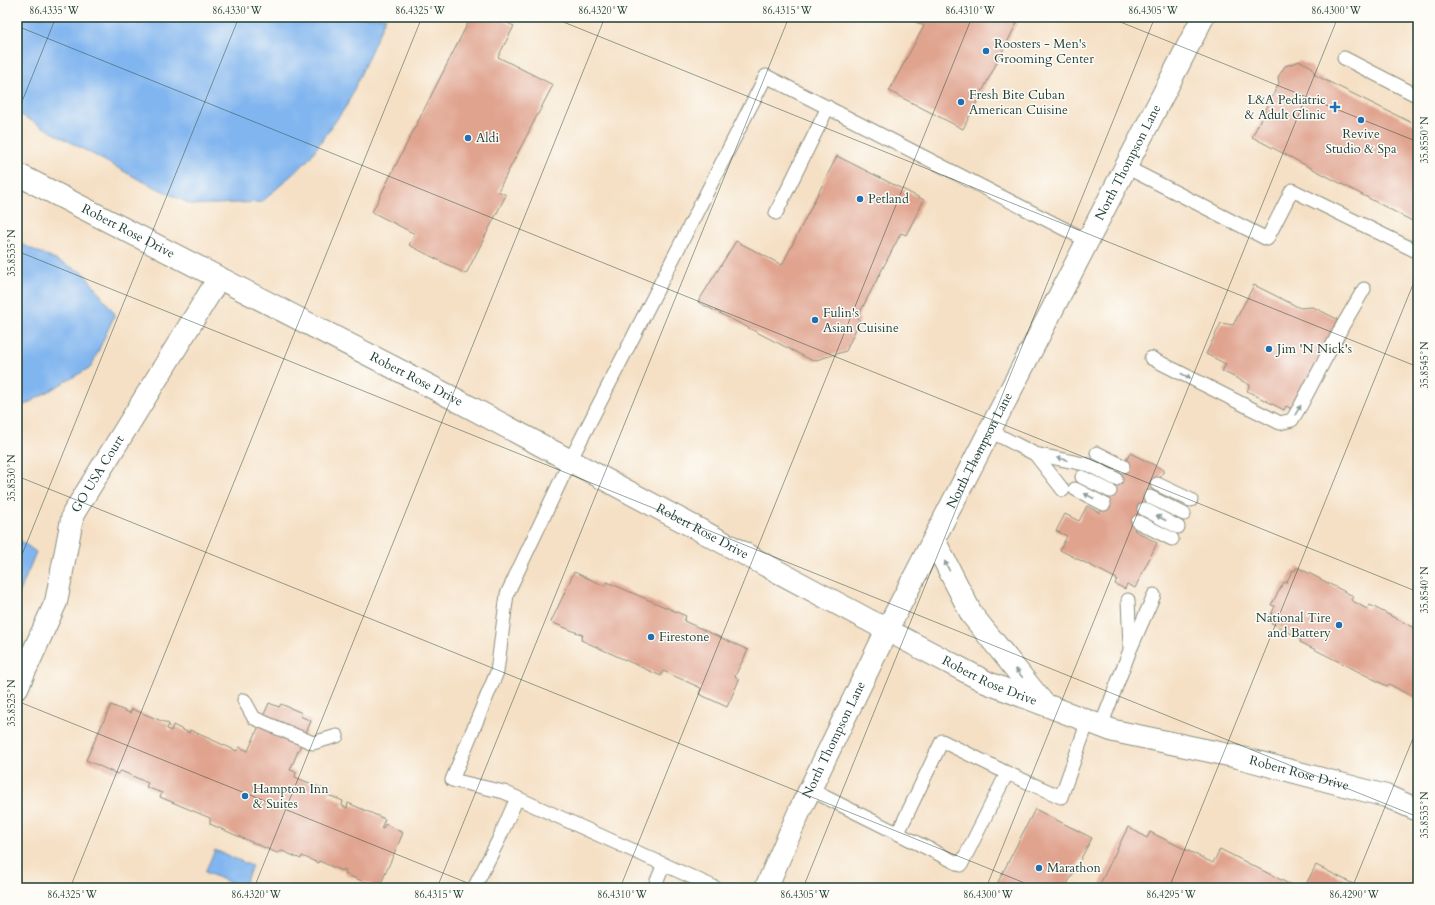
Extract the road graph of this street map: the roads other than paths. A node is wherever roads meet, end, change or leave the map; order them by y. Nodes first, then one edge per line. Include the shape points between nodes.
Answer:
1 (1203, 17) edge
2 (1344, 58) dead end
3 (1418, 96) edge
4 (828, 107) junction
5 (1126, 167) junction
6 (17, 174) edge
7 (776, 213) dead end
8 (1088, 240) junction
9 (1418, 252) edge
10 (219, 278) junction
11 (1364, 288) dead end
12 (1151, 358) dead end
13 (990, 431) junction
14 (1097, 453) dead end
15 (1035, 454) junction
16 (570, 461) junction
17 (1123, 466) dead end
18 (1082, 477) dead end
19 (1116, 479) dead end
20 (1157, 484) dead end
21 (1110, 491) dead end
22 (1150, 497) dead end
23 (1191, 500) dead end
24 (1104, 504) dead end
25 (1144, 509) dead end
26 (1184, 514) dead end
27 (1138, 522) dead end
28 (934, 540) junction
29 (1154, 595) dead end
30 (1128, 600) dead end
31 (887, 630) junction
32 (1130, 650) junction
33 (17, 688) edge
34 (244, 700) dead end
35 (1043, 704) junction
36 (1095, 723) junction
37 (337, 736) dead end
38 (1007, 773) junction
39 (810, 789) junction
40 (517, 798) junction
41 (1417, 807) edge
42 (898, 833) junction
43 (664, 864) junction
44 (474, 888) edge
45 (654, 888) edge
46 (716, 888) edge
47 (766, 888) edge

1 - 5 street, North Thompson Lane
2 - 3 lane
4 - 7 lane
4 - 8 lane
4 - 16 lane via 766,76
5 - 8 street, North Thompson Lane
5 - 9 lane via 1267,239 1292,190
6 - 10 street, Robert Rose Drive
8 - 13 street, North Thompson Lane
10 - 16 street, Robert Rose Drive
10 - 33 street, GO USA Court via 73,514 56,602
12 -> 11 lane via 1280,423 1292,420
13 - 15 lane
13 - 28 street, North Thompson Lane
14 - 17 lane
19 -> 15 lane via 1089,465
24 -> 15 lane via 1069,489
16 - 31 street, Robert Rose Drive
16 - 40 lane via 507,594 497,672 452,780 504,792
18 - 21 lane
20 - 23 lane
22 - 26 lane
27 -> 25 lane via 1175,533
28 - 31 street, North Thompson Lane
35 -> 28 street via 972,615
29 - 32 lane
30 - 32 lane
31 - 35 street, Robert Rose Drive via 988,683
31 - 39 street, North Thompson Lane
32 - 36 lane
34 - 37 lane via 254,718 313,743
35 - 36 street, Robert Rose Drive
36 - 38 lane via 1061,797
36 - 41 street, Robert Rose Drive via 1114,731 1238,757 1334,782
38 - 42 lane via 961,865
38 - 42 lane via 942,741
39 - 42 lane
39 - 47 street, North Thompson Lane
40 - 43 lane
40 - 44 lane
43 - 45 lane
43 - 46 lane

